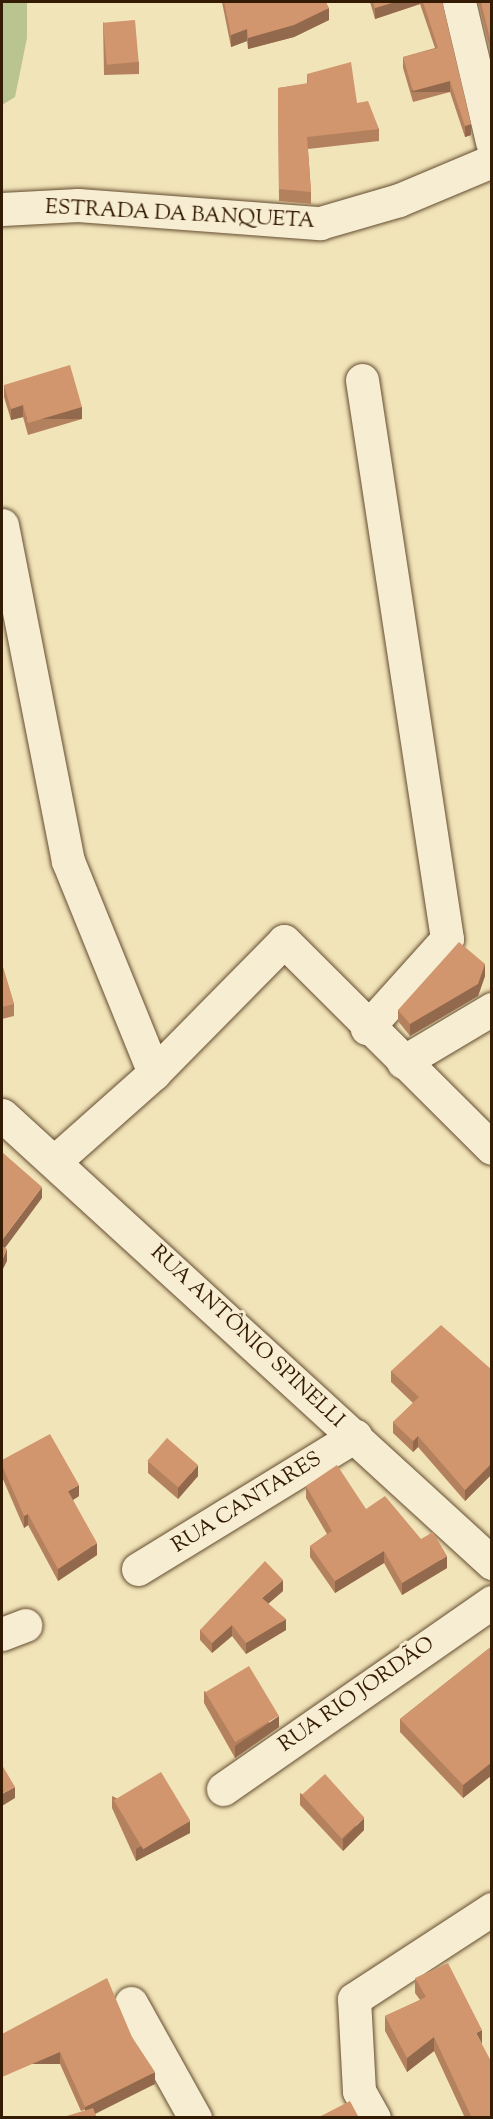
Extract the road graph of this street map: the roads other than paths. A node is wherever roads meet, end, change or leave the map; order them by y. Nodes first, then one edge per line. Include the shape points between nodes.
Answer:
1 (459, 2) edge
2 (492, 142) edge
3 (492, 161) edge
4 (2, 209) edge
5 (362, 380) dead end
6 (2, 525) edge
7 (492, 1009) edge
8 (368, 1028) junction
9 (403, 1062) junction
10 (154, 1073) junction
11 (2, 1114) edge
12 (492, 1148) edge
13 (55, 1161) junction
14 (355, 1436) junction
15 (492, 1563) edge
16 (138, 1569) dead end
17 (492, 1602) edge
18 (222, 1789) dead end
19 (492, 1909) edge
20 (131, 2003) dead end
21 (195, 2118) edge
22 (374, 2118) edge

1 - 2 street
3 - 4 street, ESTRADA DA BANQUETA via 399,200 320,223 78,205
5 - 8 street via 447,939
6 - 10 street via 68,861
7 - 9 street
8 - 9 street
8 - 10 street via 284,941
9 - 12 street
10 - 13 street
11 - 13 street, RUA ANTÔNIO SPINELLI
13 - 14 street, RUA ANTÔNIO SPINELLI
14 - 15 street, RUA ANTÔNIO SPINELLI
14 - 16 street, RUA CANTARES
17 - 18 street, RUA RIO JORDÃO
19 - 22 street via 354,1999 359,2091
20 - 21 street

